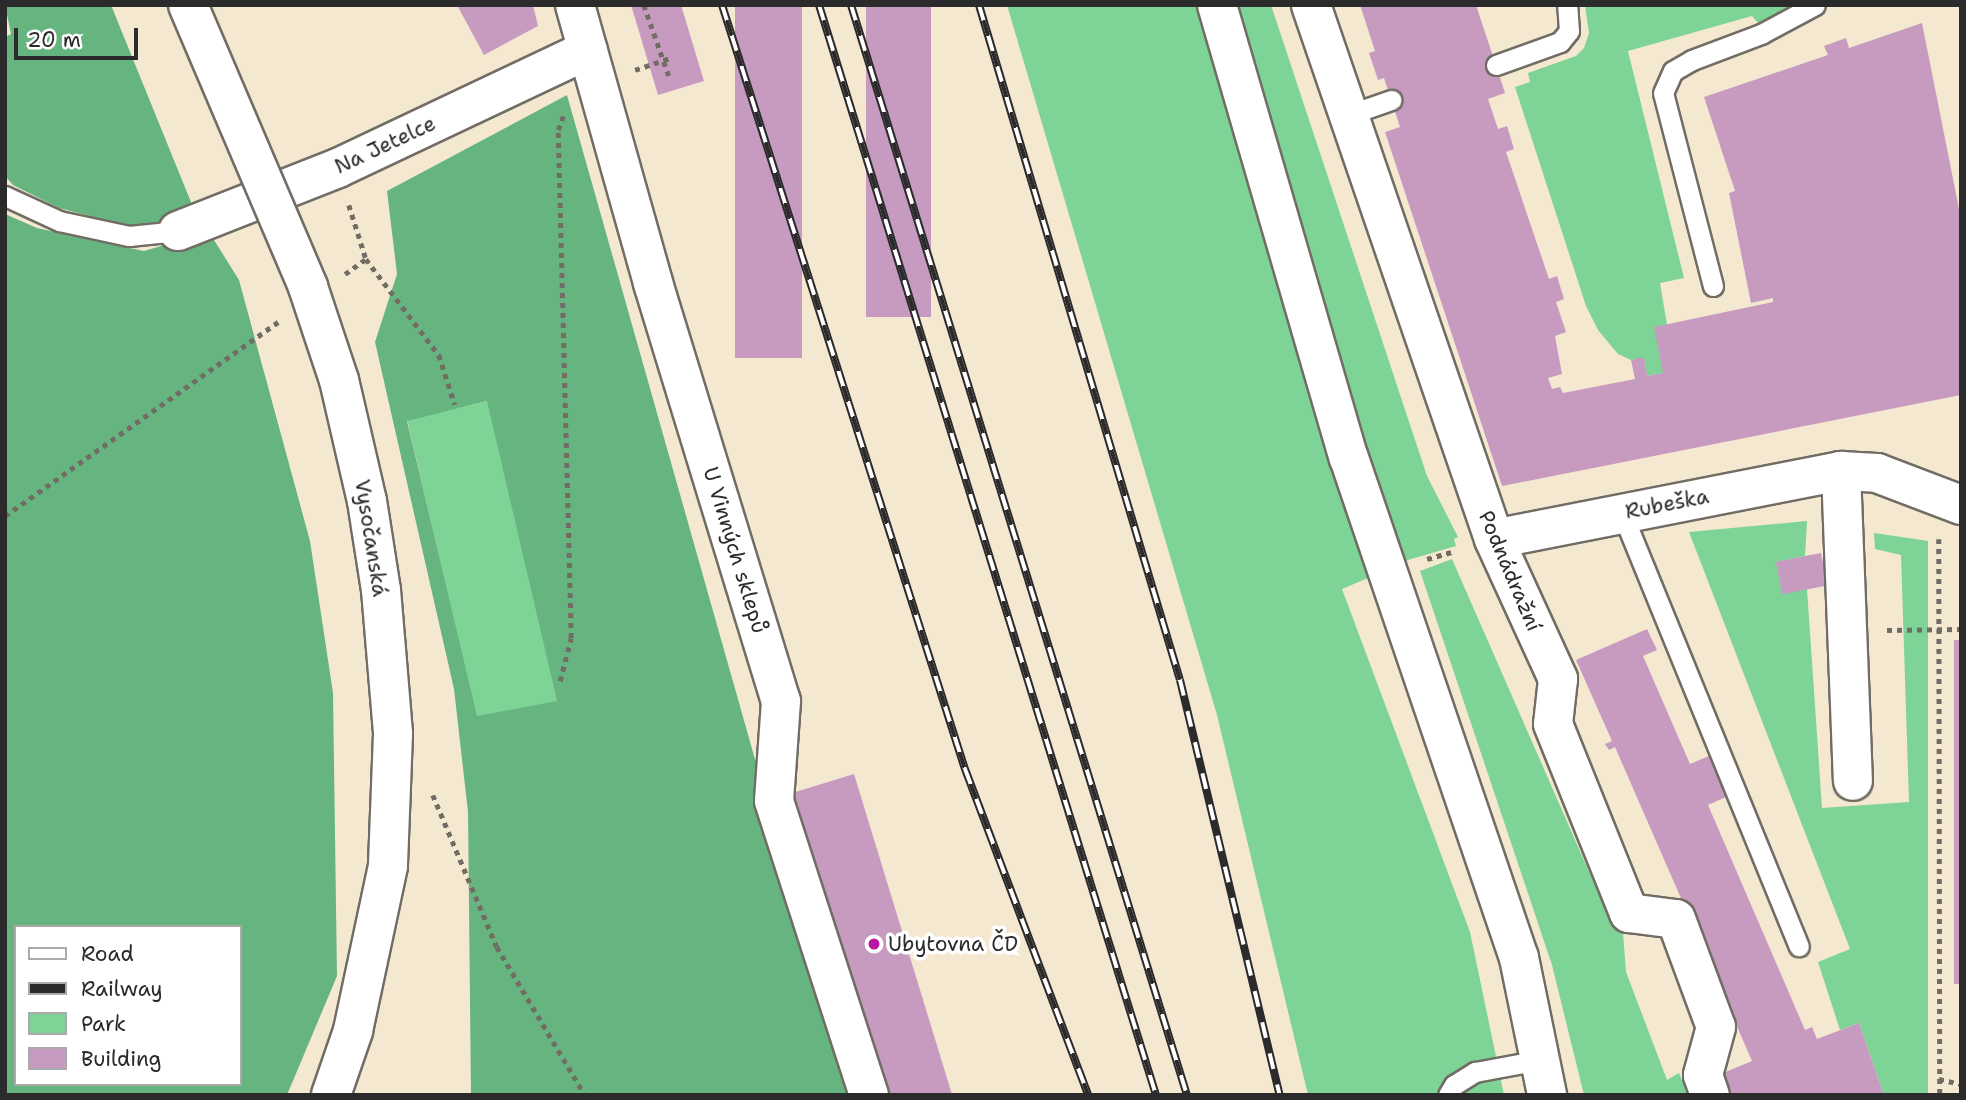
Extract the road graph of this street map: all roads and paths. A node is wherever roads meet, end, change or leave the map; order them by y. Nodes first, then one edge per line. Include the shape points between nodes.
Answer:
1 (188, 5) edge
2 (575, 5) edge
3 (644, 5) edge
4 (1217, 5) edge
5 (1311, 5) edge
6 (1567, 5) edge
7 (1815, 5) edge
8 (588, 50) junction
9 (673, 57) dead end
10 (662, 61) junction
11 (1496, 65) dead end
12 (629, 72) dead end
13 (670, 79) dead end
14 (1391, 100) dead end
15 (566, 107) dead end
16 (1348, 115) junction
17 (338, 168) junction
18 (5, 196) edge
19 (178, 230) joint
20 (1713, 286) dead end
21 (277, 322) dead end
22 (455, 405) dead end
23 (1841, 471) junction
24 (1950, 501) edge
25 (1622, 513) junction
26 (5, 516) edge
27 (1494, 539) junction
28 (1386, 572) junction
29 (1939, 628) junction
30 (1904, 629) dead end
31 (1961, 629) edge
32 (560, 681) dead end
33 (1853, 781) dead end
34 (1798, 946) dead end
35 (1543, 1077) edge
36 (1939, 1079) junction
37 (1961, 1084) edge
38 (331, 1095) edge
39 (869, 1095) edge
40 (1448, 1095) edge
41 (1710, 1095) edge
42 (1940, 1095) edge

1 - 38 street, Vysočanská, bridge via 316,310 355,447 381,590 393,734 388,866 353,1031
2 - 8 street, U Vinných sklepů
3 - 10 path
4 - 28 street
5 - 16 street, Podnádražní
6 - 11 lane via 1569,31 1560,42
7 - 20 lane via 1761,34 1692,60 1673,71 1663,93
8 - 17 street, Na Jetelce
8 - 39 street, U Vinných sklepů via 653,283 781,701 774,801
9 - 10 path
10 - 12 path
10 - 13 path
14 - 16 lane
15 - 32 path via 558,130 571,638
16 - 27 street, Podnádražní
17 - 19 street, Na Jetelce
17 - 22 path via 366,259 439,355
18 - 19 lane via 59,221 129,236
21 - 26 path
23 - 24 street, Rubeška via 1877,473
23 - 25 street, Rubeška
23 - 33 street
24 - 29 path
25 - 27 street, Rubeška
25 - 34 lane
27 - 28 path
27 - 41 street, Podnádražní via 1558,679 1553,724 1629,913 1676,919 1716,1027 1703,1075
28 - 35 street via 1519,958
29 - 30 path
29 - 31 path
29 - 36 path
35 - 40 lane via 1475,1072 1454,1085
36 - 37 path
36 - 42 path

